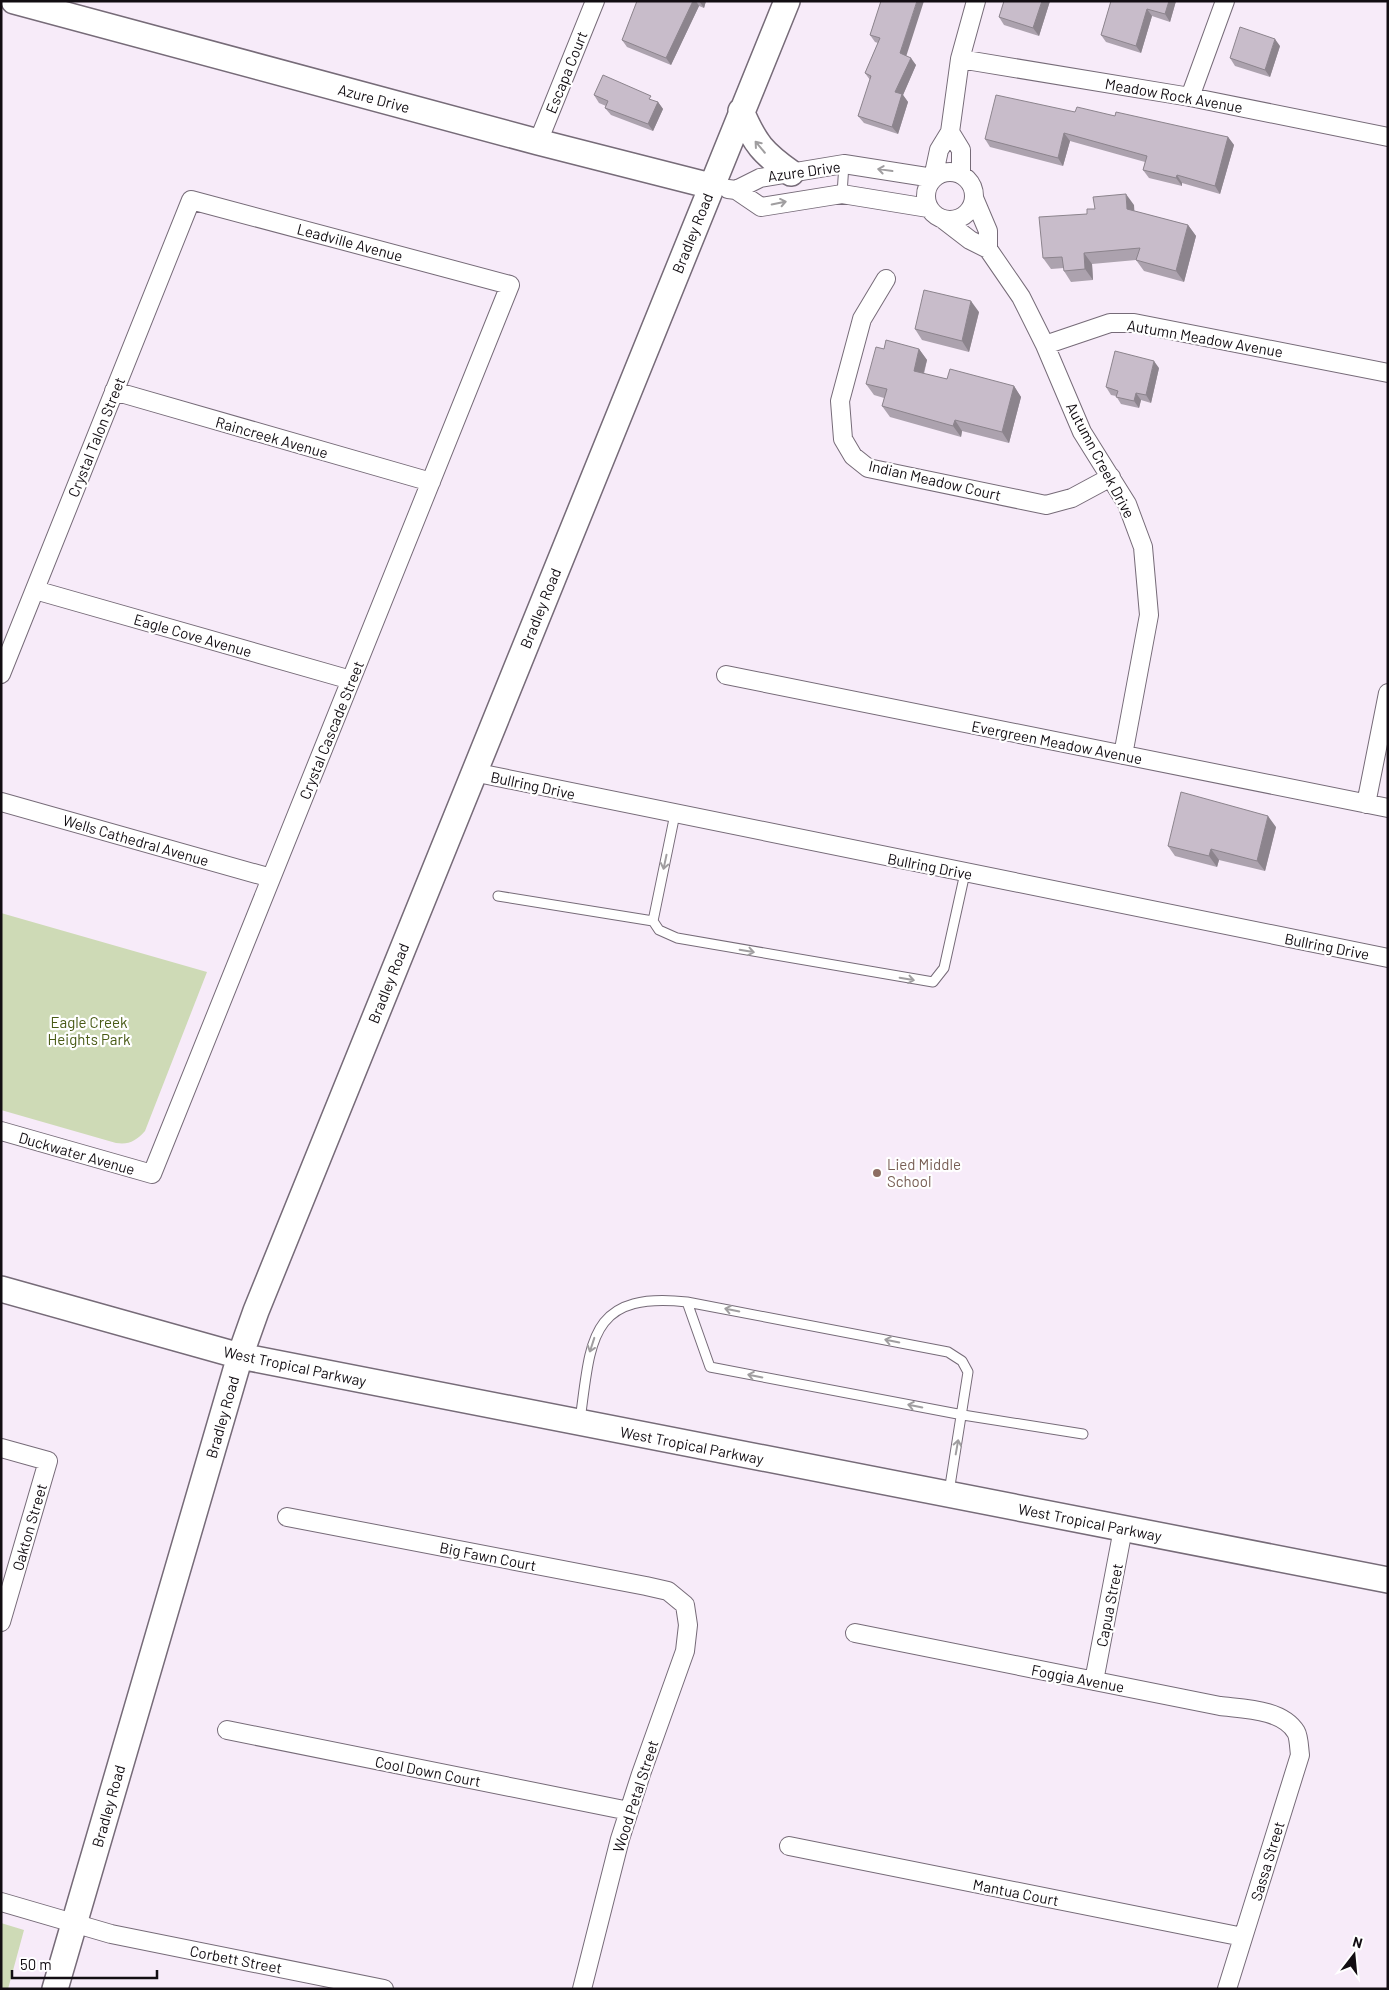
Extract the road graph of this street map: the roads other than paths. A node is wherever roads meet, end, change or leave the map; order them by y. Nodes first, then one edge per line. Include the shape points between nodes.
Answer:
1 (14, 1) edge
2 (595, 1) edge
3 (787, 1) edge
4 (976, 1) edge
5 (1225, 1) edge
6 (960, 59) junction
7 (1190, 97) junction
8 (741, 111) junction
9 (950, 132) junction
10 (1388, 137) edge
11 (538, 142) junction
12 (844, 164) junction
13 (791, 173) junction
14 (961, 174) junction
15 (933, 178) junction
16 (711, 186) junction
17 (736, 190) junction
18 (842, 194) junction
19 (974, 198) junction
20 (191, 200) joint
21 (928, 208) junction
22 (944, 220) junction
23 (988, 250) junction
24 (886, 279) dead end
25 (510, 285) joint
26 (1045, 345) junction
27 (1388, 373) edge
28 (114, 392) junction
29 (1111, 477) junction
30 (431, 482) junction
31 (35, 590) junction
32 (1, 674) edge
33 (726, 675) dead end
34 (351, 680) junction
35 (1388, 693) edge
36 (1123, 755) junction
37 (473, 772) junction
38 (1, 802) edge
39 (1366, 804) junction
40 (1388, 808) edge
41 (675, 814) junction
42 (965, 873) junction
43 (271, 878) junction
44 (498, 896) dead end
45 (653, 922) junction
46 (1388, 958) edge
47 (1, 1131) edge
48 (152, 1174) joint
49 (1, 1289) edge
50 (687, 1302) junction
51 (240, 1356) junction
52 (963, 1415) junction
53 (580, 1423) junction
54 (1083, 1434) dead end
55 (1, 1448) edge
56 (948, 1495) junction
57 (287, 1517) dead end
58 (1124, 1529) junction
59 (1388, 1580) edge
60 (684, 1604) joint
61 (1, 1622) edge
62 (855, 1633) dead end
63 (1094, 1681) junction
64 (227, 1730) dead end
65 (1296, 1732) joint
66 (629, 1811) junction
67 (789, 1846) dead end
68 (1, 1902) edge
69 (75, 1922) junction
70 (1243, 1937) junction
71 (55, 1989) edge
72 (384, 1989) edge
73 (582, 1989) edge
74 (1227, 1989) edge

1 - 11 street, Azure Drive
2 - 11 street, Escapa Court
3 - 8 street, Bradley Road
4 - 6 street
5 - 7 street
6 - 7 street, Meadow Rock Avenue
6 - 9 street
7 - 10 street, Meadow Rock Avenue
13 -> 8 street via 757,144
8 - 16 street, Bradley Road
9 - 14 street via 962,150
9 - 15 street via 939,150
11 - 16 street, Azure Drive
12 - 13 street, Azure Drive
15 -> 12 street, Azure Drive
12 - 18 lane
13 - 17 street, Azure Drive via 760,178
14 - 15 street via 946,172
14 - 19 street via 971,184
15 - 21 street via 925,193
16 - 17 street, Azure Drive
16 - 37 street, Bradley Road
17 -> 18 street, Azure Drive via 761,206
18 - 21 street, Azure Drive
19 - 22 street via 964,216
19 - 23 street via 988,231
20 - 25 street, Leadville Avenue
20 - 28 street, Crystal Talon Street
21 - 22 street
22 - 23 street
23 - 26 street via 1021,297
24 - 29 street, Indian Meadow Court via 862,319 840,401 843,439 853,456 868,468 1046,504 1072,498
25 - 30 street, Crystal Cascade Street
26 - 27 street, Autumn Meadow Avenue via 1110,323 1134,323
26 - 29 street, Autumn Creek Drive via 1082,432
28 - 30 street, Raincreek Avenue
28 - 31 street, Crystal Talon Street
29 - 36 street, Autumn Creek Drive via 1127,504 1142,547 1149,615
30 - 34 street, Crystal Cascade Street
31 - 32 street, Crystal Talon Street
31 - 34 street, Eagle Cove Avenue
33 - 36 street, Evergreen Meadow Avenue
34 - 43 street, Crystal Cascade Street
35 - 39 street
36 - 39 street, Evergreen Meadow Avenue
37 - 41 street, Bullring Drive
37 - 51 street, Bradley Road
38 - 43 street, Wells Cathedral Avenue
39 - 40 street, Evergreen Meadow Avenue
41 - 42 street, Bullring Drive
41 -> 45 lane
45 -> 42 lane via 659,930 678,938 933,982 944,968
42 - 46 street, Bullring Drive
43 - 48 street, Crystal Cascade Street
44 - 45 lane
47 - 48 street, Duckwater Avenue
49 - 51 street, West Tropical Parkway
52 -> 50 lane via 710,1367
52 -> 50 lane via 968,1372 962,1361 948,1352
50 -> 53 lane via 641,1301 622,1306 607,1318 597,1330 590,1353
51 - 53 street, West Tropical Parkway
51 - 69 street, Bradley Road
52 - 54 lane
56 -> 52 lane
53 - 56 street, West Tropical Parkway
55 - 61 street, Oakton Street via 48,1461
56 - 58 street, West Tropical Parkway
57 - 60 street, Big Fawn Court via 646,1586 668,1591
58 - 59 street, West Tropical Parkway
58 - 63 street, Capua Street
60 - 66 street, Wood Petal Street via 688,1625 685,1651
62 - 63 street, Foggia Avenue
63 - 65 street, Foggia Avenue via 1253,1710 1280,1718
64 - 66 street, Cool Down Court
65 - 70 street, Sassa Street via 1300,1755
66 - 73 street, Wood Petal Street
67 - 70 street, Mantua Court
68 - 69 street, Corbett Street
69 - 71 street, Bradley Road
69 - 72 street, Corbett Street via 121,1936
70 - 74 street, Sassa Street

